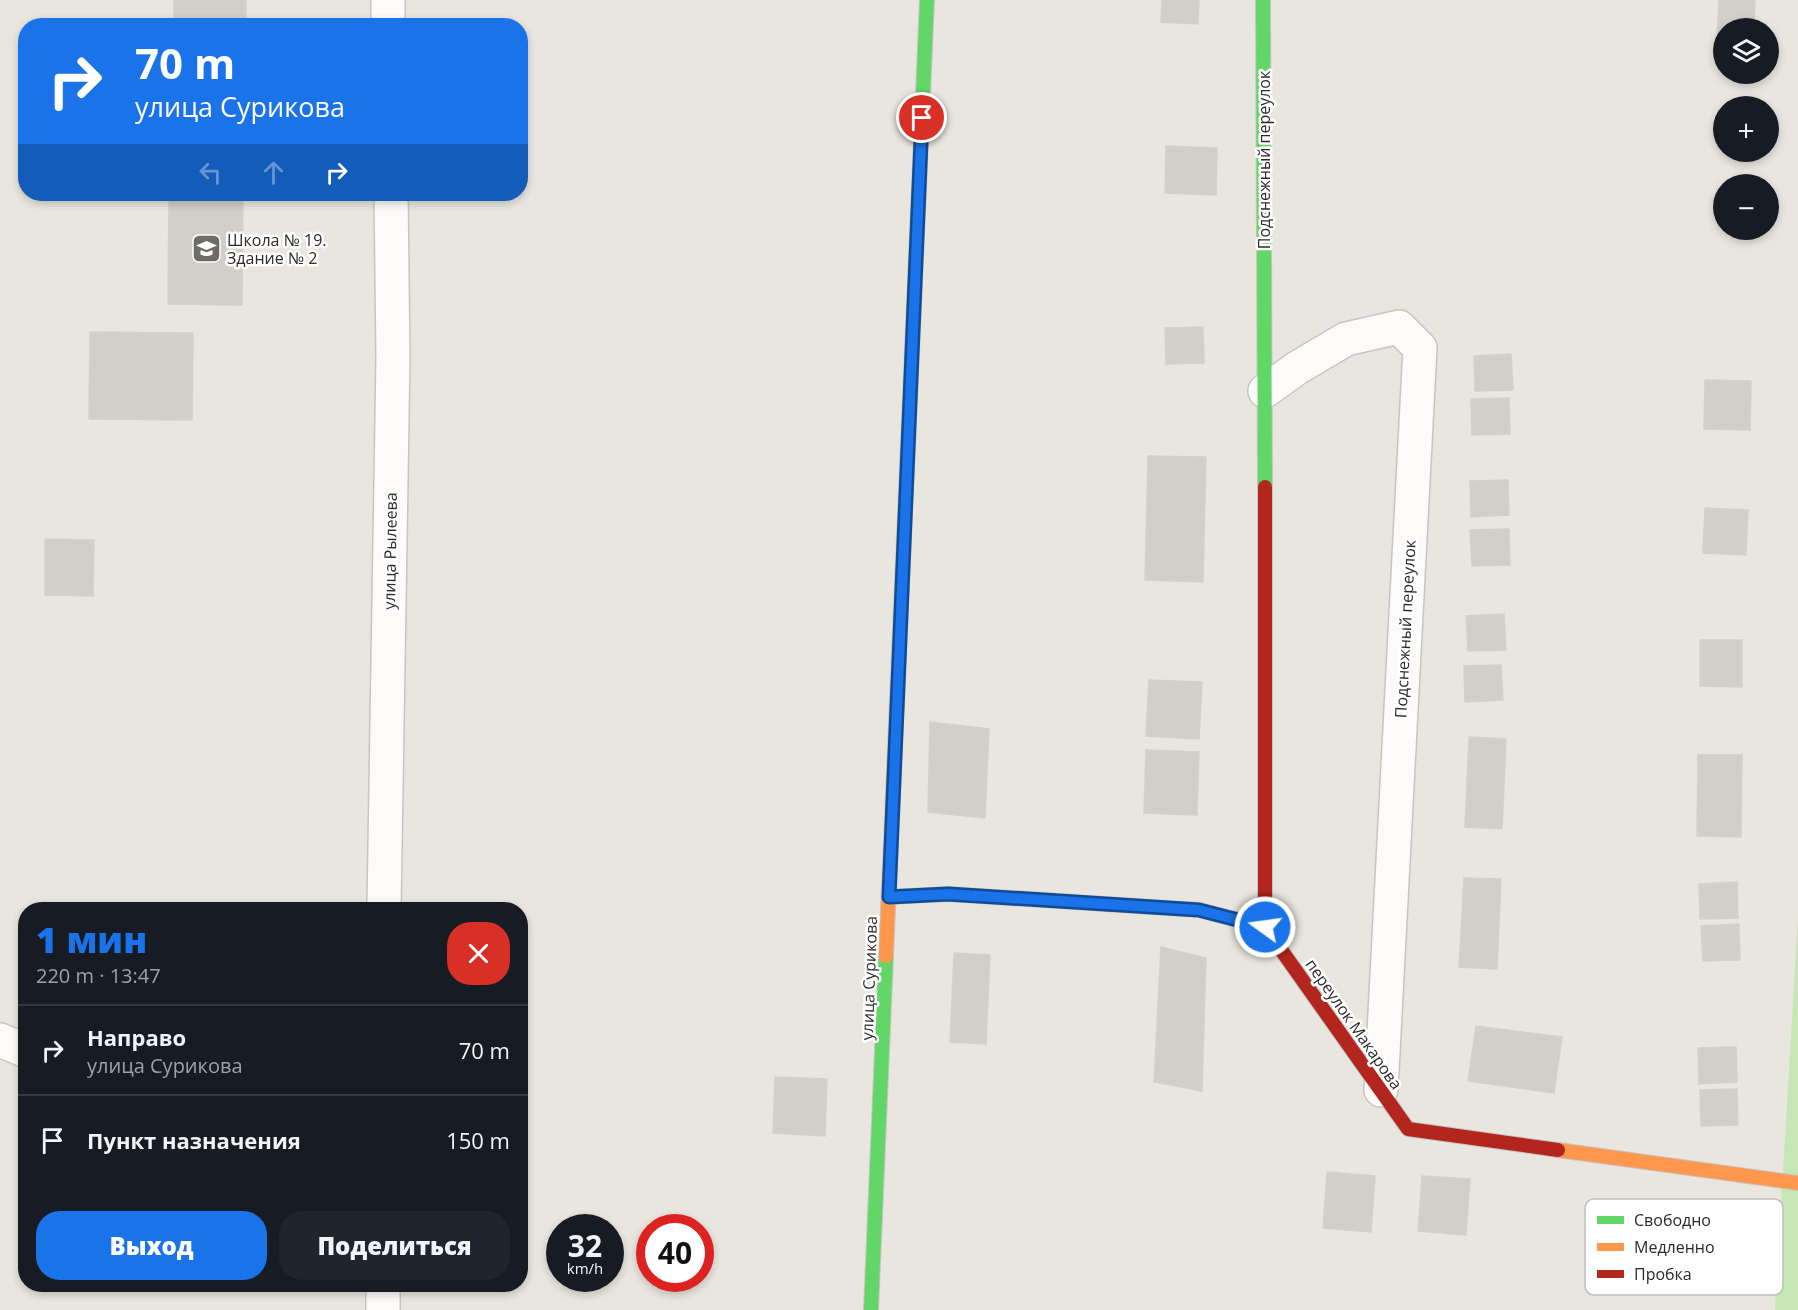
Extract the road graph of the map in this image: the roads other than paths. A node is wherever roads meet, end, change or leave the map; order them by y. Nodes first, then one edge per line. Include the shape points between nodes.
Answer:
1 (388, 0) edge
2 (927, 0) edge
3 (1263, 0) edge
4 (388, 18) edge
5 (391, 201) edge
6 (1265, 392) junction
7 (889, 897) junction
8 (384, 902) edge
9 (1265, 927) junction
10 (0, 1040) edge
11 (18, 1048) edge
12 (1381, 1090) junction
13 (1798, 1183) edge
14 (383, 1292) edge
15 (383, 1310) edge
16 (871, 1310) edge

1 - 4 street
2 - 7 street, улица Сурикова
3 - 6 street, Подснежный переулок
5 - 8 street, улица Рылеева via 393,357
6 - 9 street, Подснежный переулок
6 - 12 street, Подснежный переулок via 1346,339 1399,327 1420,348
7 - 9 street via 948,894 1199,910
7 - 16 street, улица Сурикова
9 - 12 street, переулок Макарова
10 - 11 street
12 - 13 street, переулок Макарова via 1408,1129
14 - 15 street

